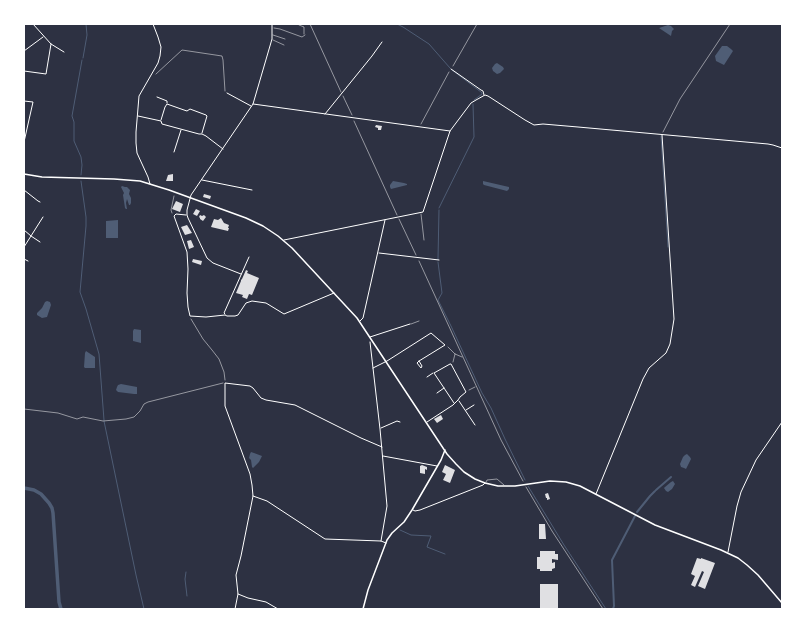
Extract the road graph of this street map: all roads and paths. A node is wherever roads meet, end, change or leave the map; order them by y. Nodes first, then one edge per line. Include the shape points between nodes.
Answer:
1 (33, 24) edge
2 (153, 24) edge
3 (272, 24) edge
4 (310, 24) edge
5 (477, 24) edge
6 (730, 24) edge
7 (299, 25) edge
8 (272, 28) junction
9 (273, 34) junction
10 (43, 37) junction
11 (272, 39) junction
12 (285, 39) dead end
13 (382, 42) dead end
14 (51, 44) junction
15 (284, 45) dead end
16 (24, 51) edge
17 (64, 52) dead end
18 (451, 69) junction
19 (24, 71) edge
20 (156, 74) dead end
21 (227, 94) joint
22 (342, 94) junction
23 (484, 95) junction
24 (158, 97) dead end
25 (24, 101) edge
26 (167, 104) junction
27 (252, 105) junction
28 (325, 114) junction
29 (137, 116) junction
30 (353, 118) junction
31 (161, 121) junction
32 (419, 127) junction
33 (181, 129) junction
34 (450, 131) junction
35 (202, 134) junction
36 (662, 135) junction
37 (24, 142) edge
38 (782, 148) edge
39 (223, 149) junction
40 (174, 152) dead end
41 (24, 174) edge
42 (202, 180) junction
43 (150, 184) junction
44 (24, 190) edge
45 (252, 190) dead end
46 (174, 194) dead end
47 (190, 198) junction
48 (40, 202) dead end
49 (421, 212) junction
50 (187, 215) junction
51 (174, 216) junction
52 (398, 217) junction
53 (42, 218) dead end
54 (385, 220) junction
55 (24, 230) edge
56 (31, 236) junction
57 (283, 240) junction
58 (424, 240) dead end
59 (40, 242) dead end
60 (24, 247) edge
61 (378, 253) junction
62 (249, 257) dead end
63 (417, 257) junction
64 (24, 259) edge
65 (439, 260) dead end
66 (28, 262) dead end
67 (241, 274) junction
68 (334, 293) junction
69 (225, 315) junction
70 (190, 316) junction
71 (419, 321) dead end
72 (359, 322) junction
73 (410, 324) joint
74 (370, 337) junction
75 (370, 342) dead end
76 (445, 345) junction
77 (455, 354) junction
78 (463, 357) junction
79 (419, 361) dead end
80 (386, 362) junction
81 (452, 364) junction
82 (373, 369) junction
83 (434, 373) junction
84 (427, 377) dead end
85 (225, 383) junction
86 (476, 386) junction
87 (444, 388) junction
88 (466, 392) junction
89 (437, 393) dead end
90 (458, 400) junction
91 (454, 404) junction
92 (474, 405) dead end
93 (24, 408) edge
94 (466, 410) junction
95 (400, 422) dead end
96 (426, 422) junction
97 (782, 422) edge
98 (475, 425) dead end
99 (380, 429) junction
100 (382, 447) junction
101 (445, 450) junction
102 (448, 454) junction
103 (383, 456) junction
104 (441, 460) junction
105 (437, 466) junction
106 (485, 483) junction
107 (525, 484) junction
108 (504, 487) junction
109 (596, 494) junction
110 (253, 496) junction
111 (412, 510) junction
112 (381, 541) junction
113 (386, 543) junction
114 (728, 553) junction
115 (238, 594) junction
116 (782, 603) edge
117 (235, 609) edge
118 (278, 609) edge
119 (363, 609) edge
120 (603, 609) edge

1 - 10 street
2 - 29 street via 161,47 160,56 139,96
3 - 8 street
4 - 22 path
5 - 18 path
6 - 36 path via 680,99
7 - 8 lane via 304,27 305,35 302,37
8 - 9 street
9 - 11 street
9 - 12 lane
10 - 14 street
10 - 16 street
11 - 15 lane
11 - 27 street
13 - 22 street
14 - 17 street
14 - 19 street via 46,74
18 - 23 street via 482,90
18 - 32 path
20 - 21 path via 182,50 222,56 224,91
21 - 27 street
22 - 28 street
22 - 30 path
23 - 34 street via 471,104
23 - 36 street via 534,125
24 - 26 street via 168,101
25 - 37 street via 33,102
26 - 31 street
26 - 35 street via 206,115
27 - 28 street
27 - 39 street
28 - 30 street
29 - 31 street
29 - 43 street via 137,151
30 - 32 street
30 - 52 path
31 - 33 street via 162,124
32 - 34 street
33 - 35 street
33 - 40 street
34 - 49 street
35 - 39 street
36 - 38 street via 768,144
36 - 109 street via 674,320 670,344 666,353 649,368
39 - 42 street
41 - 43 main road via 40,177 129,180
42 - 45 street
42 - 47 street
43 - 47 main road
44 - 48 street
46 - 51 path via 171,210
47 - 50 street
47 - 57 main road via 246,218
49 - 52 street
49 - 58 lane
50 - 51 street
50 - 67 street via 207,258
51 - 70 street via 187,252
52 - 54 street
52 - 63 path
53 - 56 street
54 - 57 street
54 - 61 street
55 - 56 street
56 - 59 street
56 - 60 street
57 - 68 main road
61 - 63 street
61 - 72 street via 363,318
62 - 67 street
63 - 65 street
63 - 78 path
64 - 66 street
67 - 69 street
68 - 69 street via 284,314 266,303 252,300 246,303 238,315
68 - 72 main road
69 - 70 street
70 - 85 path via 203,339 219,359
71 - 73 lane
72 - 74 main road
73 - 74 street
74 - 80 main road
75 - 82 street
76 - 77 path
76 - 79 street
76 - 80 street via 431,333
77 - 78 path
77 - 81 path
78 - 86 path
80 - 82 street
80 - 96 main road
81 - 83 street
81 - 88 street
82 - 99 street
83 - 84 street
83 - 87 street
85 - 93 path via 148,402 134,417 126,419 77,419 58,413
85 - 100 street via 250,386 261,398 295,406
85 - 110 street via 225,406 250,474
86 - 88 path
86 - 107 path
87 - 89 street
87 - 91 street
88 - 90 street
90 - 91 street
90 - 94 street
91 - 96 street
92 - 94 street
94 - 98 street
95 - 99 street
96 - 101 main road
97 - 114 street via 756,460 741,492
99 - 100 street
100 - 103 street
101 - 102 main road
101 - 104 main road
102 - 104 main road
102 - 106 main road via 464,472
103 - 105 street
103 - 112 street via 387,511
104 - 105 main road
105 - 111 main road
106 - 108 main road
106 - 108 lane via 487,480 498,479
106 - 111 street via 420,510
107 - 108 main road
107 - 109 main road via 559,481 580,486
107 - 120 path
109 - 114 main road via 655,525
110 - 112 street via 325,538
110 - 115 street via 236,575
111 - 113 main road
112 - 113 street
113 - 119 main road
114 - 116 main road via 753,570
115 - 117 street
115 - 118 street via 266,602

